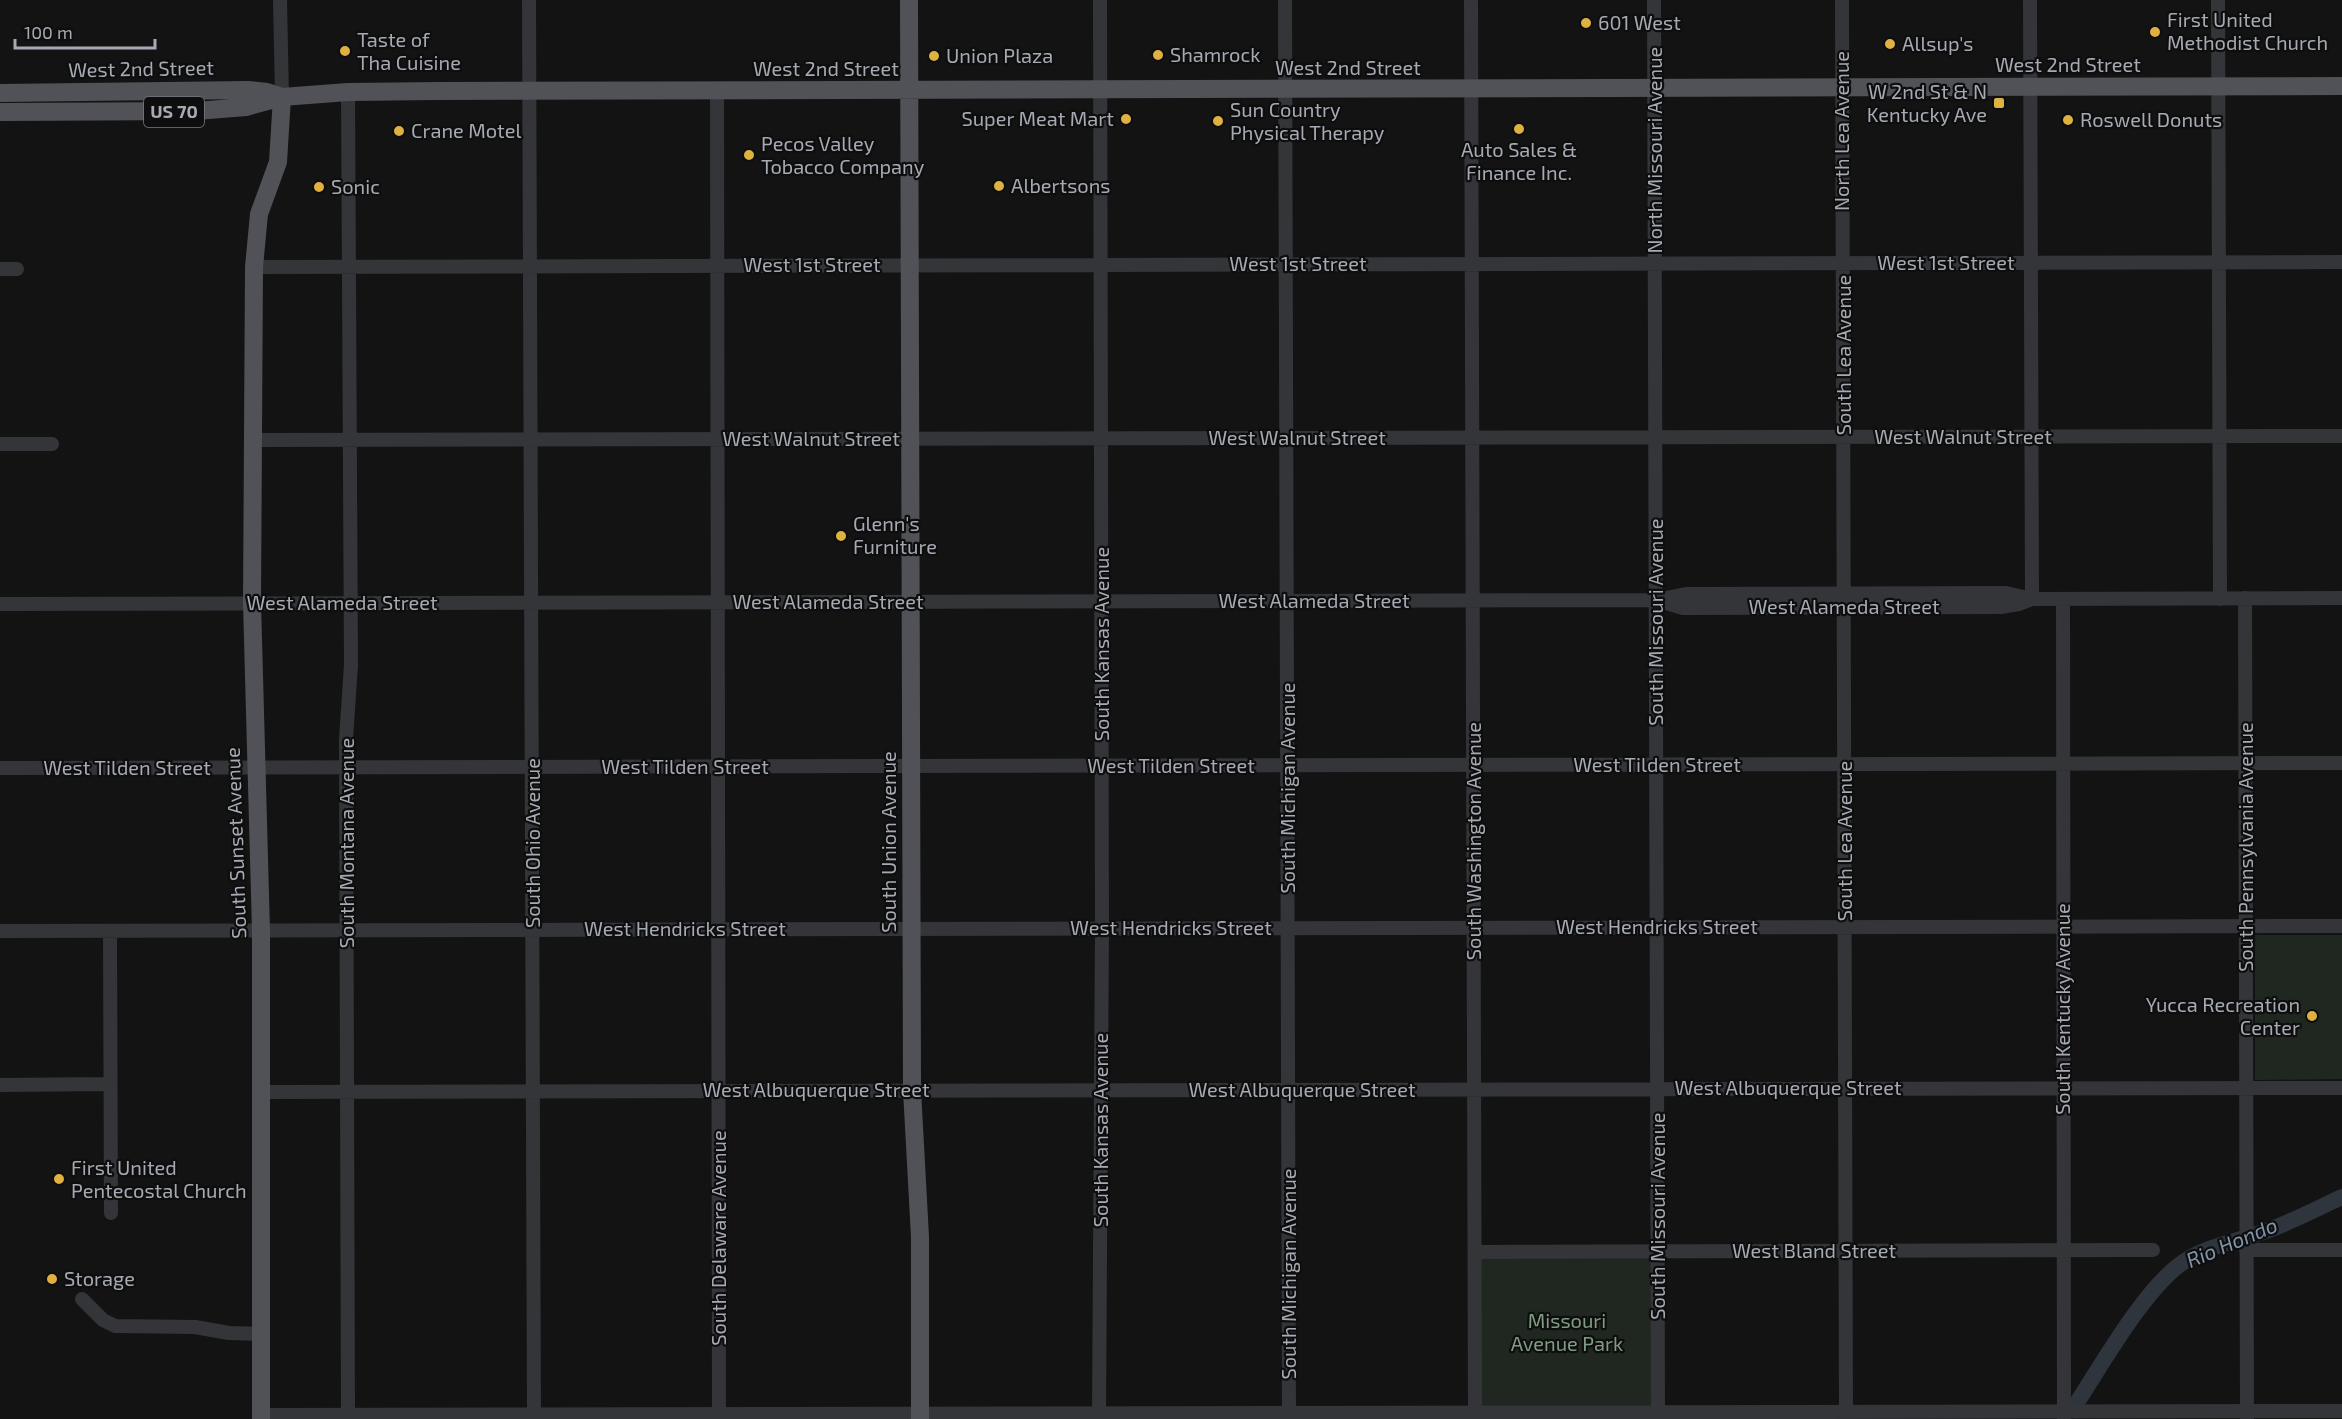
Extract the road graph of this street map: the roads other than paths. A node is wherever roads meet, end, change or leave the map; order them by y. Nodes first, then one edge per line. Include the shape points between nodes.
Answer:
1 (280, 0) edge
2 (529, 0) edge
3 (909, 0) edge
4 (1100, 0) edge
5 (1285, 0) edge
6 (1471, 0) edge
7 (1654, 0) edge
8 (1842, 0) edge
9 (2030, 0) edge
10 (2218, 0) edge
11 (2342, 86) edge
12 (2030, 87) junction
13 (2218, 87) junction
14 (1842, 88) junction
15 (1655, 89) junction
16 (1285, 90) junction
17 (1472, 90) junction
18 (529, 91) junction
19 (717, 91) junction
20 (910, 91) junction
21 (1100, 91) junction
22 (348, 92) junction
23 (0, 93) edge
24 (282, 97) junction
25 (0, 112) edge
26 (2031, 262) junction
27 (2219, 262) junction
28 (2342, 262) edge
29 (1655, 263) junction
30 (1843, 263) junction
31 (1286, 264) junction
32 (1472, 264) junction
33 (910, 265) junction
34 (1101, 265) junction
35 (531, 266) junction
36 (716, 266) junction
37 (254, 267) junction
38 (349, 267) junction
39 (0, 269) edge
40 (17, 269) dead end
41 (2031, 436) junction
42 (2219, 436) junction
43 (2342, 436) edge
44 (1656, 437) junction
45 (1844, 437) junction
46 (1286, 438) junction
47 (1473, 438) junction
48 (717, 439) junction
49 (911, 439) junction
50 (1101, 439) junction
51 (253, 440) junction
52 (349, 440) junction
53 (531, 440) junction
54 (0, 444) edge
55 (52, 444) dead end
56 (1845, 593) junction
57 (2245, 598) junction
58 (2342, 598) edge
59 (2032, 599) junction
60 (2063, 599) junction
61 (2220, 599) junction
62 (1473, 600) junction
63 (1656, 600) junction
64 (1101, 601) junction
65 (1287, 601) junction
66 (532, 602) junction
67 (718, 602) junction
68 (912, 602) junction
69 (252, 603) junction
70 (351, 603) junction
71 (0, 604) edge
72 (1845, 608) junction
73 (2342, 763) edge
74 (2063, 764) junction
75 (2246, 764) junction
76 (1473, 765) junction
77 (1656, 765) junction
78 (1844, 765) junction
79 (1288, 766) junction
80 (346, 767) junction
81 (532, 767) junction
82 (718, 767) junction
83 (912, 767) junction
84 (1102, 767) junction
85 (0, 768) edge
86 (256, 768) junction
87 (2063, 926) junction
88 (2246, 926) junction
89 (2342, 926) edge
90 (1288, 927) junction
91 (1474, 927) junction
92 (1657, 927) junction
93 (1845, 927) junction
94 (912, 928) junction
95 (1102, 928) junction
96 (533, 929) junction
97 (719, 929) junction
98 (347, 930) junction
99 (0, 931) edge
100 (110, 931) junction
101 (261, 931) junction
102 (110, 1084) junction
103 (0, 1085) edge
104 (2247, 1087) junction
105 (1846, 1088) junction
106 (2064, 1088) junction
107 (2342, 1088) edge
108 (1474, 1089) junction
109 (1658, 1089) junction
110 (912, 1090) junction
111 (1102, 1090) junction
112 (1288, 1090) junction
113 (533, 1091) junction
114 (719, 1091) junction
115 (262, 1092) junction
116 (347, 1092) junction
117 (111, 1213) dead end
118 (2064, 1250) junction
119 (2153, 1250) dead end
120 (2246, 1250) junction
121 (2342, 1250) edge
122 (1846, 1251) junction
123 (1475, 1252) junction
124 (1658, 1252) junction
125 (82, 1299) dead end
126 (261, 1334) junction
127 (2342, 1411) edge
128 (1659, 1413) junction
129 (2247, 1415) edge
130 (1289, 1416) edge
131 (1475, 1416) edge
132 (1846, 1416) edge
133 (2064, 1416) edge
134 (261, 1417) edge
135 (348, 1417) edge
136 (534, 1417) edge
137 (719, 1417) edge
138 (920, 1417) edge
139 (1099, 1417) edge

1 - 24 street
2 - 18 street, South Ohio Avenue
3 - 20 main road, South Union Avenue
4 - 21 street, South Kansas Avenue
5 - 16 street, South Michigan Avenue
6 - 17 street, South Washington Avenue
7 - 15 street, North Missouri Avenue
8 - 14 street, North Lea Avenue
9 - 12 street
10 - 13 street
11 - 13 main road, West 2nd Street / US 70
12 - 13 main road, West 2nd Street / US 70
12 - 14 main road, West 2nd Street / US 70
12 - 26 street
13 - 27 street
14 - 15 main road, West 2nd Street / US 70
14 - 30 street, North Lea Avenue
15 - 17 main road, West 2nd Street / US 70
15 - 29 street, North Missouri Avenue
16 - 17 main road, West 2nd Street / US 70
16 - 21 main road, West 2nd Street / US 70
16 - 31 street, South Michigan Avenue
17 - 32 street, South Washington Avenue
18 - 19 main road, West 2nd Street / US 70
18 - 22 main road, West 2nd Street / US 70
18 - 35 street, South Ohio Avenue
19 - 20 main road, West 2nd Street / US 70
19 - 36 street, South Delaware Avenue
20 - 21 main road, West 2nd Street / US 70
20 - 33 main road, South Union Avenue
21 - 34 street, South Kansas Avenue
22 - 24 main road, West 2nd Street / US 70
22 - 38 street, South Montana Avenue
23 - 24 main road, West 2nd Street / US 70 via 248,90
24 - 25 main road, West 2nd Street / US 70 via 223,109
24 - 37 main road, South Sunset Avenue via 278,162 259,214
26 - 27 street, West 1st Street
26 - 30 street, West 1st Street
26 - 41 street
27 - 28 street, West 1st Street
27 - 42 street
29 - 30 street, West 1st Street
29 - 32 street, West 1st Street
29 - 44 street, South Missouri Avenue
30 - 45 street, South Lea Avenue
31 - 32 street, West 1st Street
31 - 34 street, West 1st Street
31 - 46 street, South Michigan Avenue
32 - 47 street, South Washington Avenue
33 - 34 street, West 1st Street
33 - 36 street, West 1st Street
33 - 49 main road, South Union Avenue
34 - 50 street, South Kansas Avenue
35 - 36 street, West 1st Street
35 - 38 street, West 1st Street
35 - 53 street, South Ohio Avenue
36 - 48 street, South Delaware Avenue
37 - 38 street, West 1st Street
37 - 51 main road, South Sunset Avenue
38 - 52 street, South Montana Avenue
39 - 40 street
41 - 42 street, West Walnut Street
41 - 45 street, West Walnut Street
41 - 59 street
42 - 43 street, West Walnut Street
42 - 61 street
44 - 45 street, West Walnut Street
44 - 47 street, West Walnut Street
44 - 63 street, South Missouri Avenue
45 - 56 street, South Lea Avenue
46 - 47 street, West Walnut Street
46 - 50 street, West Walnut Street
46 - 65 street, South Michigan Avenue
47 - 62 street, South Washington Avenue
48 - 49 street, West Walnut Street
48 - 53 street, West Walnut Street
48 - 67 street, South Delaware Avenue
49 - 50 street, West Walnut Street
49 - 68 main road, South Union Avenue
50 - 64 street, South Kansas Avenue
51 - 52 street, West Walnut Street
51 - 69 main road, South Sunset Avenue
52 - 53 street, West Walnut Street
52 - 70 street, South Montana Avenue
53 - 66 street, South Ohio Avenue
54 - 55 street
56 - 59 street, West Alameda Street via 2006,593
56 - 63 street, West Alameda Street via 1686,594
56 - 72 street, South Lea Avenue
57 - 58 street, West Alameda Street
57 - 61 street, West Alameda Street
57 - 75 street, South Pennsylvania Avenue
59 - 60 street, West Alameda Street
59 - 72 street, West Alameda Street via 2001,607
60 - 61 street, West Alameda Street
60 - 74 street, South Kentucky Avenue
62 - 63 street, West Alameda Street
62 - 65 street, West Alameda Street
62 - 76 street, South Washington Avenue
63 - 72 street, West Alameda Street via 1683,608
63 - 77 street, South Missouri Avenue
64 - 65 street, West Alameda Street
64 - 68 street, West Alameda Street
64 - 84 street, South Kansas Avenue
65 - 79 street, South Michigan Avenue
66 - 67 street, West Alameda Street
66 - 70 street, West Alameda Street
66 - 81 street, South Ohio Avenue
67 - 68 street, West Alameda Street
67 - 82 street, South Delaware Avenue
68 - 83 main road, South Union Avenue
69 - 70 street, West Alameda Street
69 - 71 street, West Alameda Street
69 - 86 main road, South Sunset Avenue
70 - 80 street, South Montana Avenue
72 - 78 street, South Lea Avenue
73 - 75 street, West Tilden Street
74 - 75 street, West Tilden Street
74 - 78 street, West Tilden Street
74 - 87 street, South Kentucky Avenue
75 - 88 street, South Pennsylvania Avenue
76 - 77 street, West Tilden Street
76 - 79 street, West Tilden Street
76 - 91 street, South Washington Avenue
77 - 78 street, West Tilden Street
77 - 92 street, South Missouri Avenue
78 - 93 street, South Lea Avenue
79 - 84 street, West Tilden Street
79 - 90 street, South Michigan Avenue
80 - 81 street, West Tilden Street
80 - 86 street, West Tilden Street
80 - 98 street, South Montana Avenue
81 - 82 street, West Tilden Street
81 - 96 street, South Ohio Avenue
82 - 83 street, West Tilden Street
82 - 97 street, South Delaware Avenue
83 - 84 street, West Tilden Street
83 - 94 main road, South Union Avenue
84 - 95 street, South Kansas Avenue
85 - 86 street, West Tilden Street
86 - 101 main road, South Sunset Avenue
87 - 88 street, West Hendricks Street
87 - 93 street, West Hendricks Street
87 - 106 street, South Kentucky Avenue
88 - 89 street, West Hendricks Street
88 - 104 street, South Pennsylvania Avenue
90 - 91 street, West Hendricks Street
90 - 95 street, West Hendricks Street
90 - 112 street, South Michigan Avenue
91 - 92 street, West Hendricks Street
91 - 108 street, South Washington Avenue
92 - 93 street, West Hendricks Street
92 - 109 street, South Missouri Avenue
93 - 105 street, South Lea Avenue
94 - 95 street, West Hendricks Street
94 - 97 street, West Hendricks Street
94 - 110 main road, South Union Avenue
95 - 111 street, South Kansas Avenue
96 - 97 street, West Hendricks Street
96 - 98 street, West Hendricks Street
96 - 113 street, South Ohio Avenue
97 - 114 street, South Delaware Avenue
98 - 101 street, West Hendricks Street
98 - 116 street, South Montana Avenue
99 - 100 street, West Hendricks Street
100 - 101 street, West Hendricks Street
100 - 102 street
101 - 115 main road, South Sunset Avenue
102 - 103 street
102 - 117 street
104 - 106 street, West Albuquerque Street
104 - 107 street, West Albuquerque Street
104 - 120 street, South Pennsylvania Avenue
105 - 106 street, West Albuquerque Street
105 - 109 street, West Albuquerque Street
105 - 122 street, South Lea Avenue
106 - 118 street, South Kentucky Avenue
108 - 109 street, West Albuquerque Street
108 - 112 street, West Albuquerque Street
108 - 123 street, South Washington Avenue
109 - 124 street, South Missouri Avenue
110 - 111 street, West Albuquerque Street
110 - 114 street, West Albuquerque Street
110 - 138 main road, South Union Avenue via 919,1230
111 - 112 street, West Albuquerque Street
111 - 139 street, South Kansas Avenue
112 - 130 street, South Michigan Avenue
113 - 114 street, West Albuquerque Street
113 - 116 street, West Albuquerque Street
113 - 136 street, South Ohio Avenue
114 - 137 street, South Delaware Avenue
115 - 116 street, West Albuquerque Street
115 - 126 main road, South Sunset Avenue
116 - 135 street, South Montana Avenue
118 - 119 street, West Bland Street
118 - 122 street, West Bland Street
118 - 133 street, South Kentucky Avenue
120 - 121 street
120 - 129 street, South Pennsylvania Avenue
122 - 124 street, West Bland Street
122 - 132 street, South Lea Avenue
123 - 124 street, West Bland Street
123 - 131 street, South Washington Avenue
124 - 128 street, South Missouri Avenue
125 - 126 street via 115,1326 195,1327
126 - 134 main road, South Sunset Avenue
127 - 129 street
128 - 131 street
128 - 132 street
129 - 133 street
130 - 131 street
130 - 139 street
132 - 133 street
134 - 135 street
135 - 136 street
136 - 137 street
137 - 138 street
138 - 139 street

